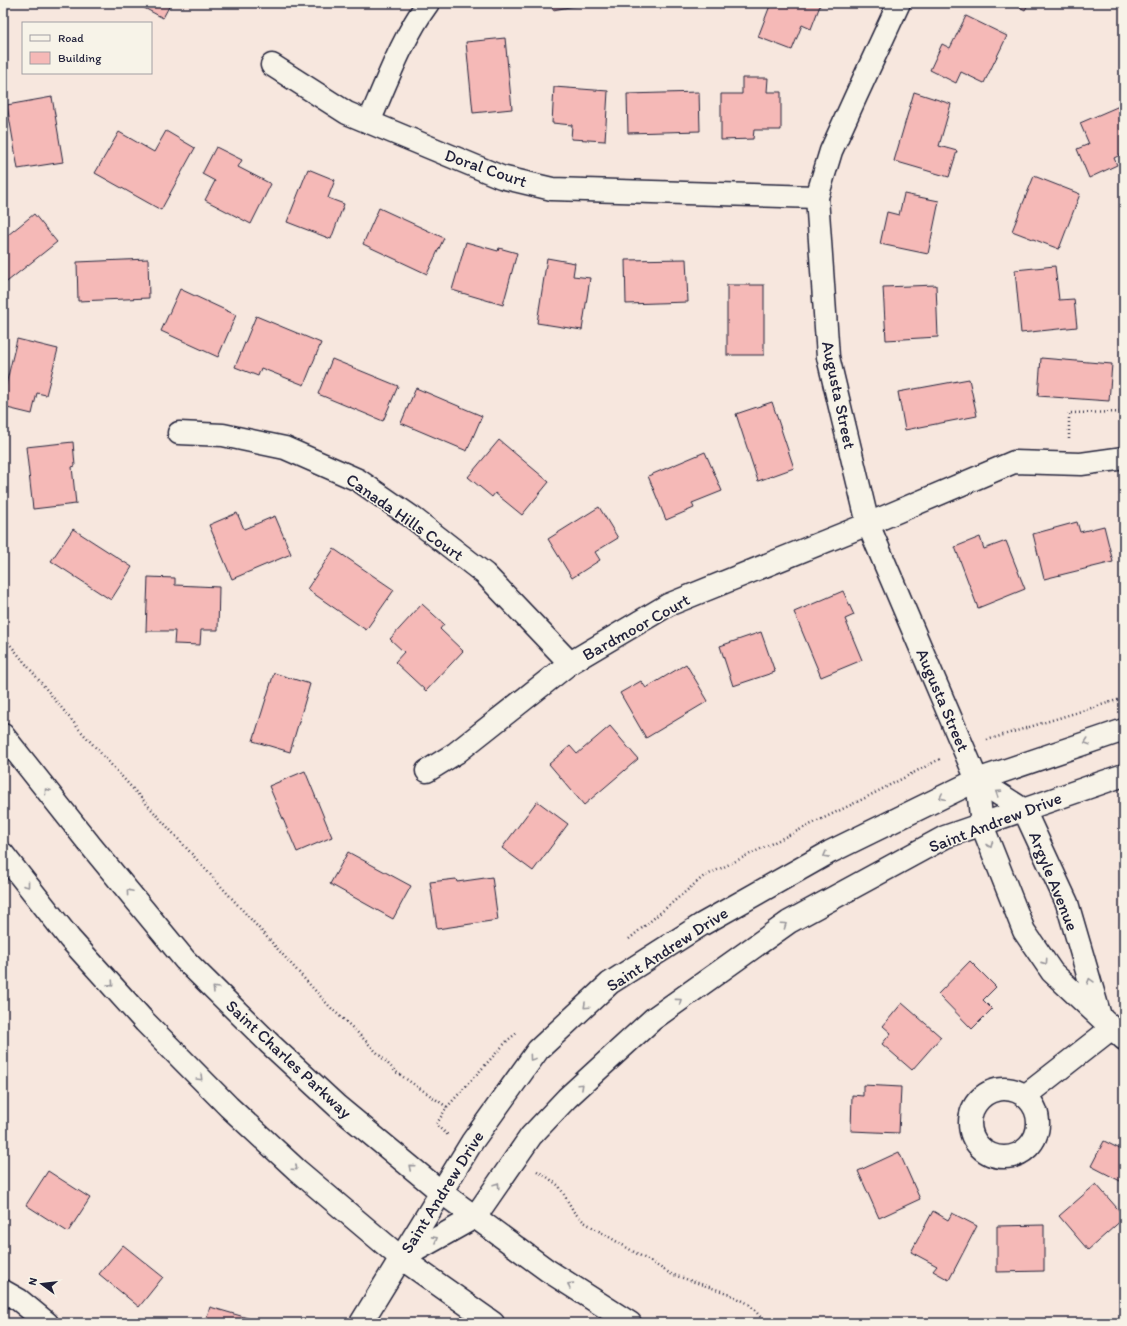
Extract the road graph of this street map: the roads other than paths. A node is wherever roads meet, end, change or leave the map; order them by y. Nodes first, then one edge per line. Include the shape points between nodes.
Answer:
1 (428, 3) edge
2 (899, 3) edge
3 (272, 65) dead end
4 (369, 122) junction
5 (817, 196) junction
6 (179, 434) dead end
7 (1124, 458) edge
8 (868, 524) junction
9 (570, 663) junction
10 (1124, 730) edge
11 (3, 735) edge
12 (427, 771) dead end
13 (1124, 775) edge
14 (977, 780) junction
15 (1024, 810) junction
16 (982, 825) junction
17 (3, 854) edge
18 (1112, 1028) edge
19 (1025, 1096) dead end
20 (441, 1192) junction
21 (475, 1217) junction
22 (401, 1258) junction
23 (3, 1291) edge
24 (46, 1323) edge
25 (361, 1323) edge
26 (493, 1323) edge
27 (630, 1323) edge

1 - 4 street via 417,17
2 - 5 street, Augusta Street via 832,151
3 - 4 street, Doral Court via 348,113
4 - 5 street, Doral Court via 501,177 552,189
5 - 8 street, Augusta Street via 828,357
6 - 9 street, Canada Hills Court via 223,435 284,448 358,480 413,518 485,574
7 - 8 street, Bardmoor Court via 1081,464 1014,462
8 - 9 street, Bardmoor Court via 668,605
8 - 14 street, Augusta Street
9 - 12 street, Bardmoor Court via 456,753
10 -> 14 street, Saint Andrew Drive
20 -> 11 street, Saint Charles Parkway via 337,1106 185,960
13 - 15 street, Saint Andrew Drive
15 -> 14 street, Argyle Avenue
14 - 16 street
14 -> 20 street, Saint Andrew Drive via 830,852 701,925 610,983 538,1050 467,1150
15 - 16 street, Saint Andrew Drive
18 -> 15 street, Argyle Avenue via 1067,903
16 -> 18 street via 1024,931 1052,972
21 -> 16 street, Saint Andrew Drive via 531,1136 567,1098 653,1019 789,922 945,837
17 -> 22 street via 70,939 150,1027 229,1107 303,1175
18 - 19 street
20 - 21 street, Saint Charles Parkway
20 - 22 street, Saint Andrew Drive
22 -> 21 street, Saint Andrew Drive
27 -> 21 street, Saint Charles Parkway via 547,1270
22 - 25 street
22 - 26 street
23 - 24 street via 19,1300

